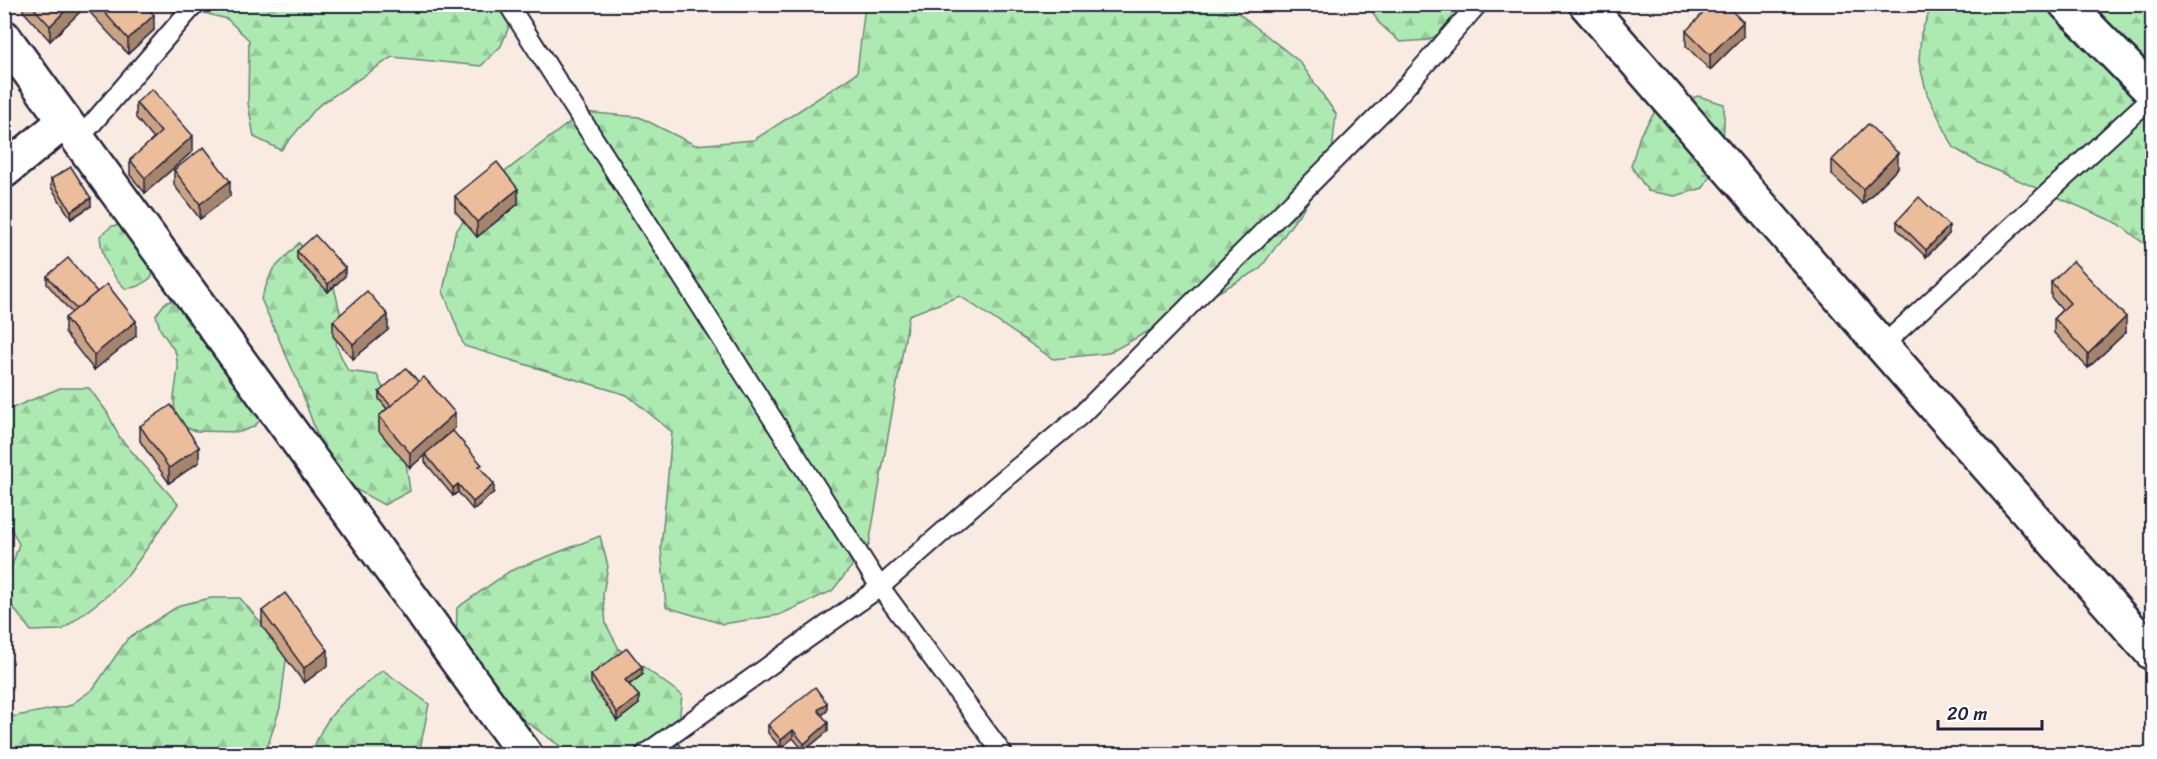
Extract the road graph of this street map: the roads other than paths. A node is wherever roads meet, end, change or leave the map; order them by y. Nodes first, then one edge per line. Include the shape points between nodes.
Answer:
1 (195, 4) edge
2 (508, 4) edge
3 (1478, 4) edge
4 (1586, 4) edge
5 (2066, 4) edge
6 (4, 37) edge
7 (2152, 92) edge
8 (2152, 97) edge
9 (72, 130) junction
10 (4, 171) edge
11 (1882, 346) junction
12 (880, 587) junction
13 (2152, 653) edge
14 (525, 754) edge
15 (645, 754) edge
16 (1003, 754) edge

1 - 9 lane
2 - 12 lane
3 - 12 lane via 1394,100 1082,415
4 - 11 street
5 - 7 street
6 - 9 street
8 - 11 lane
9 - 10 street
9 - 14 street
11 - 13 street
12 - 15 lane
12 - 16 lane

